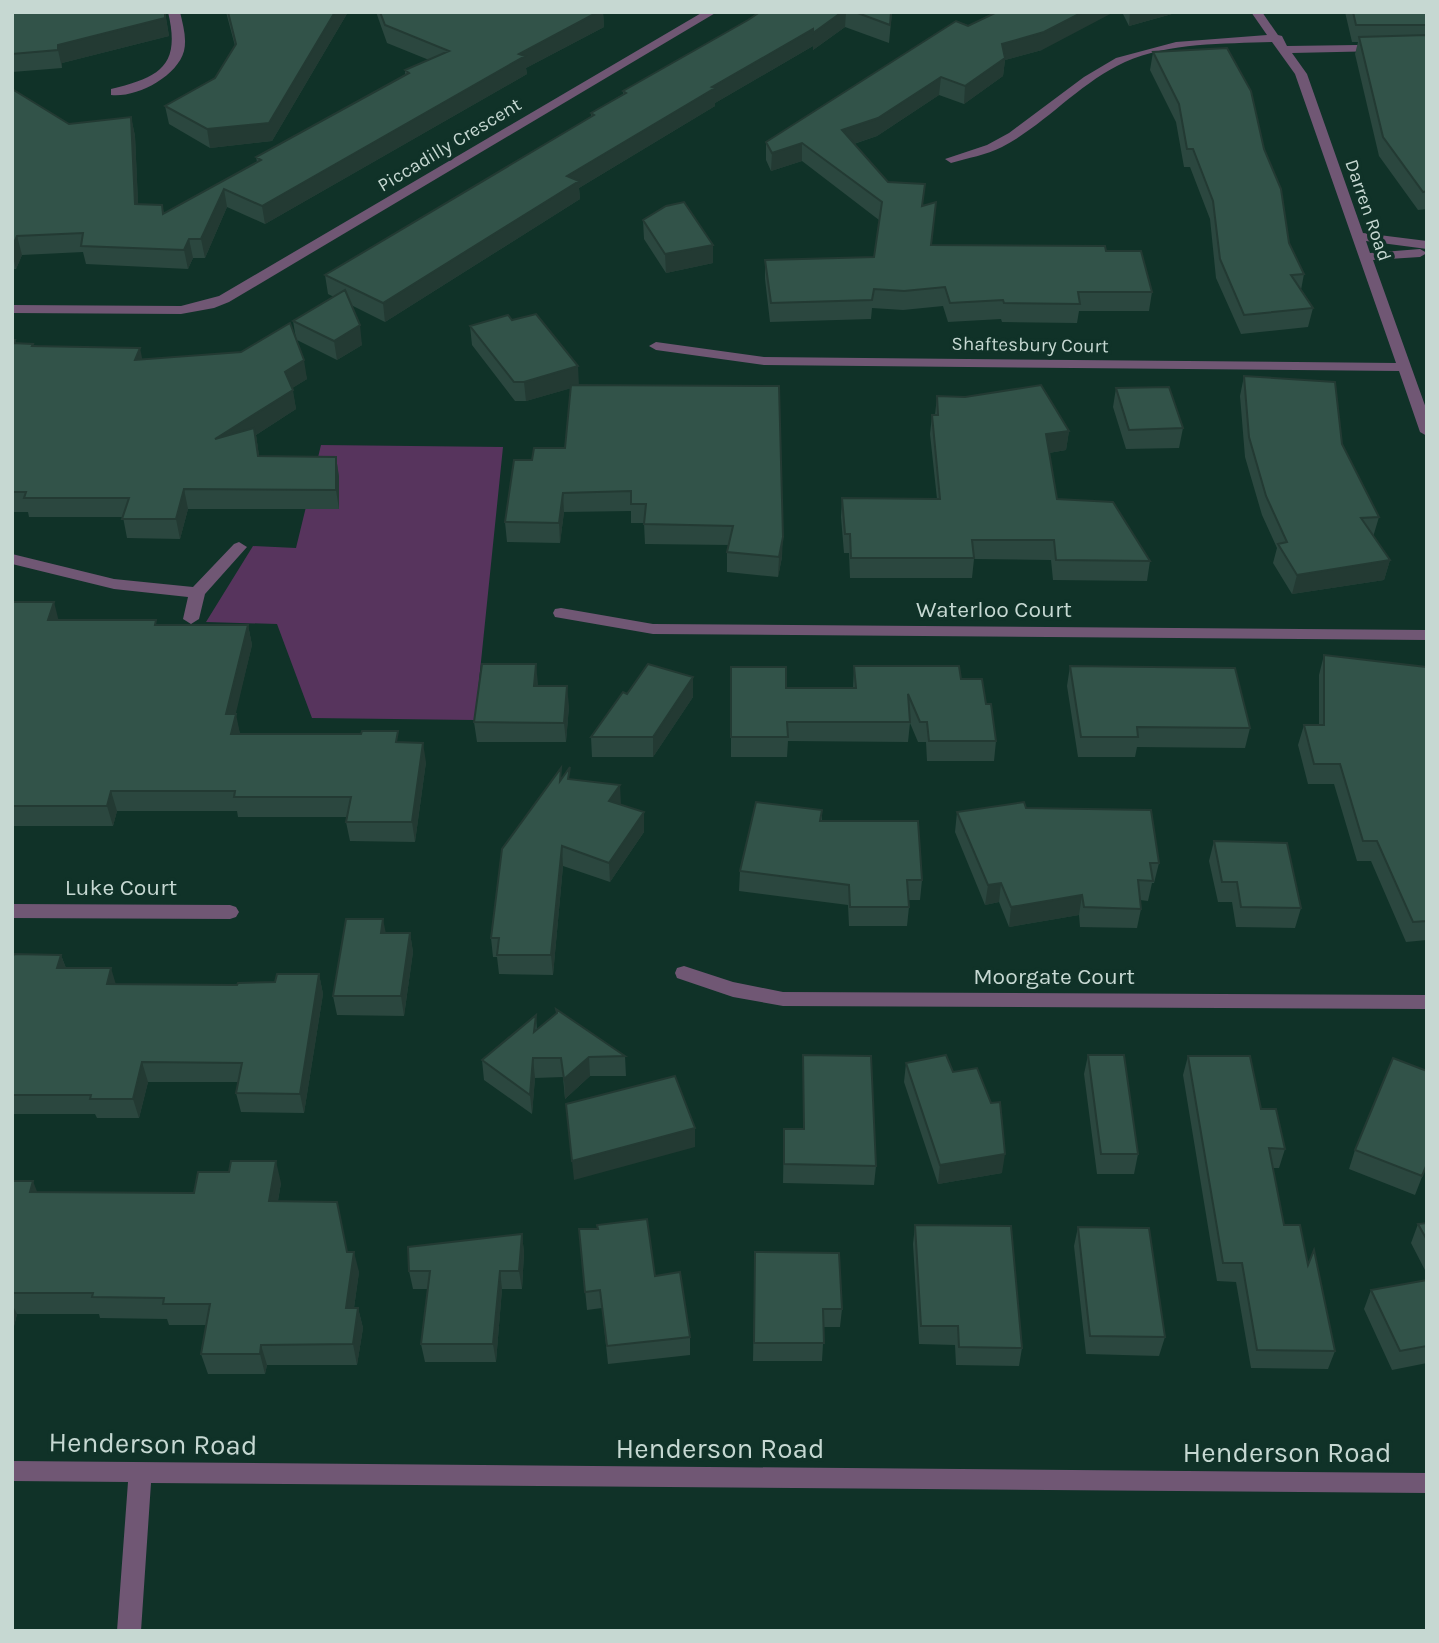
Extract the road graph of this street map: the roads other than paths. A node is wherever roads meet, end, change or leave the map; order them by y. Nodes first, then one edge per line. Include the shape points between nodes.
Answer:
1 (174, 12) edge
2 (712, 12) edge
3 (1256, 12) edge
4 (1278, 38) junction
5 (1427, 47) edge
6 (1286, 50) junction
7 (115, 92) dead end
8 (951, 159) dead end
9 (1358, 236) junction
10 (1427, 245) edge
11 (1427, 252) edge
12 (1365, 257) junction
13 (204, 306) junction
14 (12, 309) edge
15 (215, 321) dead end
16 (656, 346) dead end
17 (1404, 367) junction
18 (1427, 432) edge
19 (239, 547) dead end
20 (12, 559) edge
21 (197, 593) junction
22 (561, 613) dead end
23 (191, 618) dead end
24 (1427, 635) edge
25 (12, 911) edge
26 (230, 912) dead end
27 (684, 973) dead end
28 (1427, 1002) edge
29 (12, 1471) edge
30 (140, 1474) junction
31 (1427, 1483) edge
32 (129, 1631) edge

1 - 7 street via 180,41 172,64 152,80
2 - 13 street, Piccadilly Crescent via 241,290
3 - 4 street, Darren Road
4 - 6 street, Darren Road
4 - 8 street via 1177,47 1126,58 1014,135
5 - 6 street
6 - 9 street, Darren Road via 1301,74
9 - 10 street
9 - 12 street, Darren Road
11 - 12 street
12 - 17 street, Darren Road
13 - 14 street, Piccadilly Crescent via 181,310
13 - 15 street
16 - 17 street, Shaftesbury Court via 764,361
17 - 18 street, Darren Road
19 - 21 street
20 - 21 street via 114,584
21 - 23 street
22 - 24 street, Waterloo Court via 653,629
25 - 26 street, Luke Court
27 - 28 street, Moorgate Court via 749,995 783,999
29 - 30 street, Henderson Road
30 - 31 street, Henderson Road
30 - 32 street

